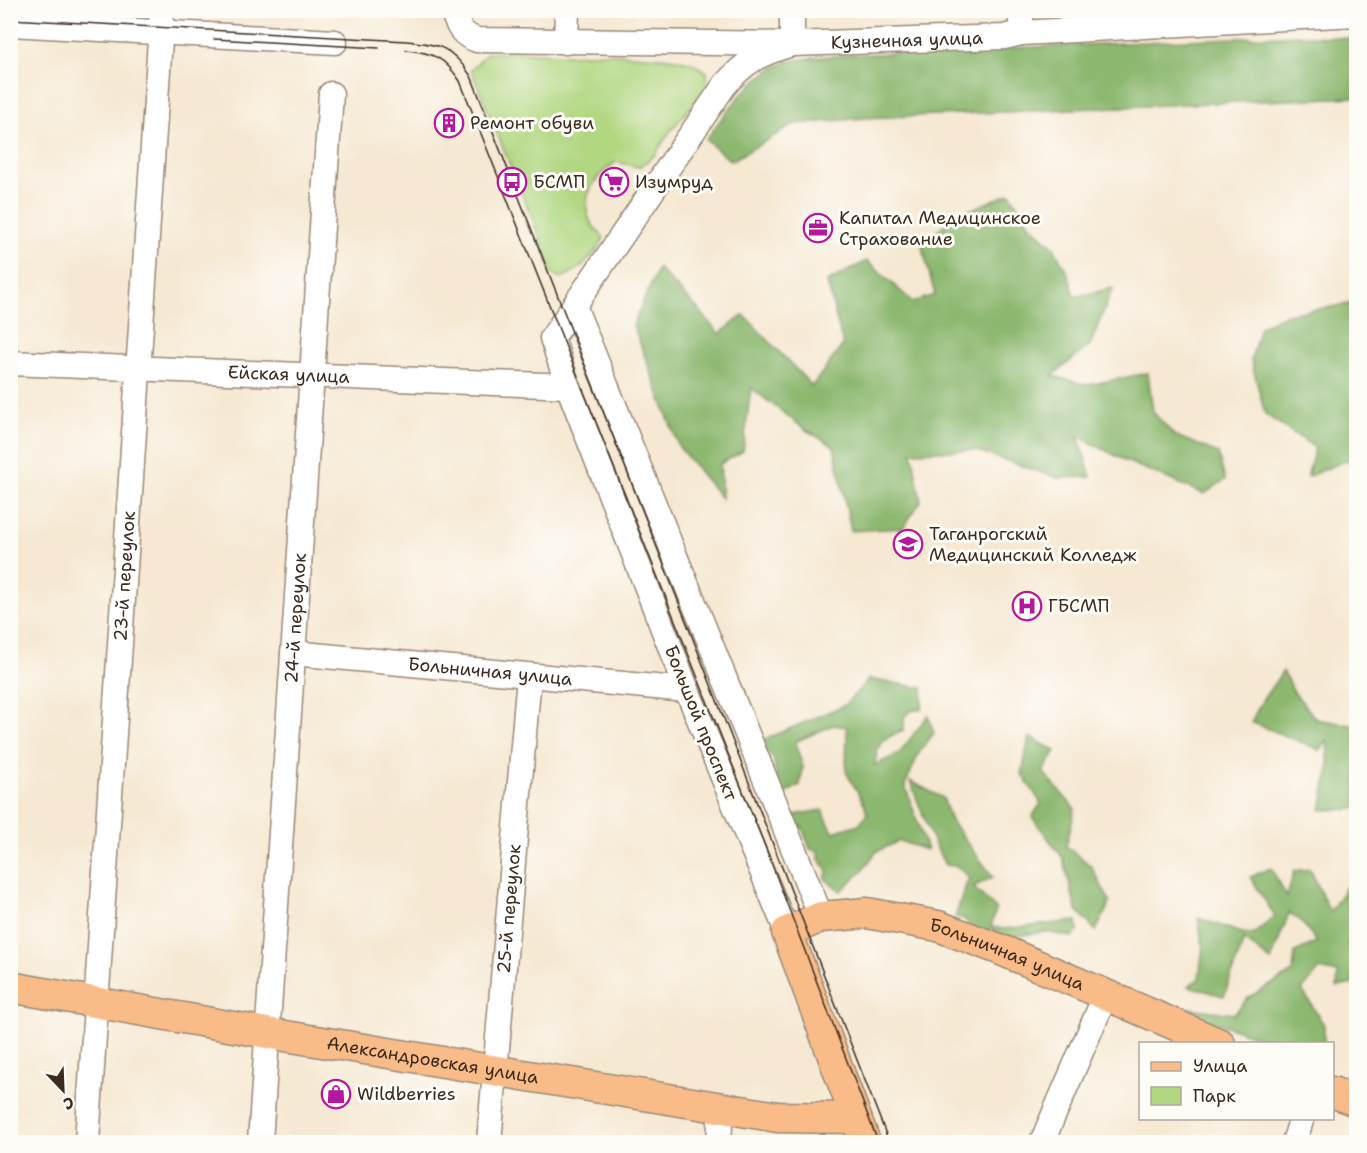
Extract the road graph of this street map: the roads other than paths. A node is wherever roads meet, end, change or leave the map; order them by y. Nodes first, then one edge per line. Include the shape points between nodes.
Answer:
1 (567, 10) edge
2 (792, 10) edge
3 (1356, 14) edge
4 (1245, 15) edge
5 (456, 20) edge
6 (161, 21) edge
7 (1021, 22) edge
8 (10, 24) edge
9 (701, 41) junction
10 (335, 42) dead end
11 (566, 42) junction
12 (792, 44) junction
13 (724, 86) junction
14 (331, 94) dead end
15 (574, 306) junction
16 (10, 363) edge
17 (138, 368) junction
18 (312, 376) junction
19 (568, 386) junction
20 (293, 653) junction
21 (529, 676) junction
22 (687, 690) junction
23 (821, 917) junction
24 (787, 932) junction
25 (10, 987) edge
26 (1106, 994) junction
27 (97, 1003) junction
28 (267, 1033) junction
29 (1215, 1042) edge
30 (495, 1071) junction
31 (1334, 1093) edge
32 (1356, 1101) edge
33 (721, 1108) junction
34 (1302, 1120) edge
35 (861, 1130) edge
36 (87, 1143) edge
37 (260, 1143) edge
38 (489, 1143) edge
39 (719, 1143) edge
40 (1042, 1143) edge
41 (1294, 1143) edge

1 - 11 street
2 - 12 street
3 - 4 street, Кузнечная улица
4 - 7 street, Кузнечная улица
5 - 11 street, Кузнечная улица via 466,36 477,40
6 - 8 street
6 - 10 street
6 - 17 street, 23-й переулок
7 - 12 street, Кузнечная улица via 1005,37
9 - 11 street, Кузнечная улица
9 - 12 street, Кузнечная улица
9 - 13 street via 724,57
12 - 13 street, Большой проспект via 749,60
13 - 15 street, Большой проспект
14 - 18 street, 24-й переулок
15 - 19 street, Большой проспект via 552,338
15 - 23 street
16 - 17 street, Ейская улица
17 - 18 street, Ейская улица
17 - 27 street, 23-й переулок
18 - 19 street, Ейская улица
18 - 20 street, 24-й переулок
19 - 22 street, Большой проспект
20 - 21 street, Больничная улица
20 - 28 street, 24-й переулок
21 - 22 street, Больничная улица
21 - 30 street, 25-й переулок
22 - 24 street, Большой проспект
23 - 24 main road, Больничная улица
23 - 26 main road, Больничная улица via 867,913 938,926
24 - 35 main road, Большой проспект
25 - 27 main road, Александровская улица
26 - 29 main road, Больничная улица
26 - 40 street
27 - 28 main road, Александровская улица
27 - 36 street, 23-й переулок
28 - 30 main road, Александровская улица
28 - 37 street, 24-й переулок
30 - 33 main road, Александровская улица
30 - 38 street, 25-й переулок
31 - 32 main road
33 - 35 main road, Александровская улица
33 - 39 street
34 - 41 street

